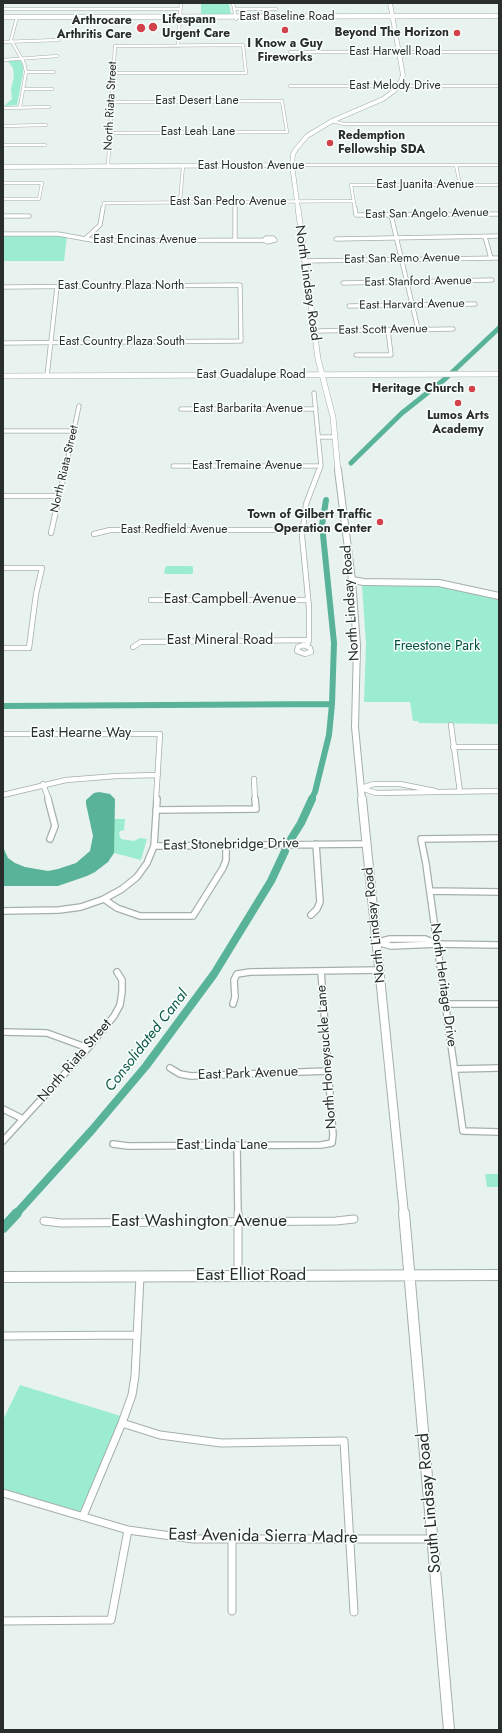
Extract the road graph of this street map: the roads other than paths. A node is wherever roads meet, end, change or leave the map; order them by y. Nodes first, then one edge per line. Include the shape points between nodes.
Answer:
1 (30, 3) edge
2 (68, 3) edge
3 (181, 3) edge
4 (233, 3) edge
5 (390, 3) edge
6 (3, 9) edge
7 (29, 9) junction
8 (66, 9) junction
9 (180, 9) junction
10 (235, 9) junction
11 (276, 9) dead end
12 (3, 18) edge
13 (17, 18) junction
14 (179, 18) junction
15 (236, 18) junction
16 (393, 18) junction
17 (499, 18) edge
18 (58, 40) dead end
19 (11, 41) junction
20 (3, 42) edge
21 (178, 46) junction
22 (290, 52) dead end
23 (398, 52) junction
24 (499, 52) edge
25 (57, 56) dead end
26 (21, 57) junction
27 (3, 60) edge
28 (26, 72) junction
29 (54, 72) dead end
30 (114, 73) junction
31 (290, 86) dead end
32 (398, 86) junction
33 (499, 86) edge
34 (24, 89) junction
35 (52, 89) dead end
36 (112, 102) junction
37 (20, 107) junction
38 (49, 107) dead end
39 (3, 108) edge
40 (332, 121) junction
41 (499, 124) edge
42 (3, 126) edge
43 (46, 126) dead end
44 (287, 132) joint
45 (110, 133) junction
46 (45, 145) dead end
47 (3, 146) edge
48 (499, 164) edge
49 (292, 165) junction
50 (456, 165) junction
51 (108, 166) junction
52 (183, 166) junction
53 (3, 167) edge
54 (3, 183) edge
55 (460, 185) junction
56 (499, 185) edge
57 (3, 199) edge
58 (353, 201) junction
59 (180, 202) junction
60 (235, 202) junction
61 (296, 202) junction
62 (499, 214) edge
63 (392, 215) junction
64 (3, 216) edge
65 (30, 216) dead end
66 (3, 234) edge
67 (499, 236) edge
68 (485, 237) junction
69 (397, 238) junction
70 (85, 239) junction
71 (336, 239) dead end
72 (235, 240) junction
73 (264, 240) dead end
74 (491, 258) junction
75 (499, 258) edge
76 (402, 259) junction
77 (304, 261) junction
78 (492, 280) dead end
79 (407, 282) junction
80 (343, 283) dead end
81 (3, 287) edge
82 (57, 287) junction
83 (475, 304) dead end
84 (412, 305) junction
85 (350, 306) dead end
86 (418, 329) junction
87 (453, 329) dead end
88 (388, 330) junction
89 (314, 331) junction
90 (241, 341) joint
91 (51, 342) junction
92 (3, 343) edge
93 (356, 355) dead end
94 (499, 374) edge
95 (322, 375) junction
96 (3, 376) edge
97 (47, 376) junction
98 (314, 393) dead end
99 (79, 406) dead end
100 (316, 408) junction
101 (181, 409) dead end
102 (3, 431) edge
103 (74, 431) junction
104 (318, 437) junction
105 (335, 437) junction
106 (173, 466) dead end
107 (321, 466) junction
108 (3, 496) edge
109 (59, 496) junction
110 (303, 530) junction
111 (51, 533) dead end
112 (94, 534) dead end
113 (3, 568) edge
114 (352, 580) junction
115 (499, 592) edge
116 (499, 596) edge
117 (151, 600) dead end
118 (308, 600) junction
119 (309, 640) junction
120 (306, 646) dead end
121 (133, 647) dead end
122 (3, 648) edge
123 (451, 725) dead end
124 (3, 734) edge
125 (453, 747) junction
126 (499, 747) edge
127 (158, 775) junction
128 (254, 779) dead end
129 (43, 784) junction
130 (361, 788) junction
131 (499, 791) edge
132 (436, 792) junction
133 (460, 792) junction
134 (3, 795) edge
135 (156, 810) junction
136 (499, 838) edge
137 (50, 839) dead end
138 (316, 844) junction
139 (367, 844) junction
140 (154, 846) junction
141 (226, 846) junction
142 (430, 890) junction
143 (499, 892) edge
144 (104, 898) junction
145 (3, 911) edge
146 (311, 914) dead end
147 (377, 942) junction
148 (438, 944) junction
149 (499, 945) edge
150 (380, 970) junction
151 (321, 971) junction
152 (117, 972) dead end
153 (234, 1004) dead end
154 (446, 1004) junction
155 (499, 1004) edge
156 (3, 1032) edge
157 (88, 1048) junction
158 (170, 1068) dead end
159 (499, 1068) edge
160 (455, 1069) junction
161 (328, 1071) junction
162 (3, 1109) edge
163 (24, 1119) junction
164 (499, 1132) edge
165 (3, 1141) edge
166 (332, 1143) joint
167 (113, 1144) dead end
168 (238, 1145) junction
169 (354, 1219) dead end
170 (44, 1221) dead end
171 (238, 1222) junction
172 (411, 1275) junction
173 (499, 1275) edge
174 (238, 1276) junction
175 (3, 1277) edge
176 (140, 1277) junction
177 (137, 1335) junction
178 (3, 1336) edge
179 (122, 1423) junction
180 (3, 1494) edge
181 (83, 1516) junction
182 (128, 1530) junction
183 (350, 1539) junction
184 (232, 1540) junction
185 (433, 1540) junction
186 (232, 1611) dead end
187 (354, 1612) dead end
188 (3, 1621) edge
189 (449, 1730) edge

1 - 7 street
2 - 8 street
3 - 9 street
4 - 10 street
5 - 16 main road
6 - 7 street
7 - 8 street
8 - 9 street
9 - 14 street
10 - 11 street
10 - 15 street
12 - 13 main road, East Baseline Road
13 - 14 main road, East Baseline Road
13 - 19 street
14 - 15 main road, East Baseline Road
14 - 21 street
15 - 16 main road, East Baseline Road
16 - 17 main road, East Baseline Road
16 - 23 main road
18 - 19 street
19 - 20 street
19 - 26 street
21 - 30 street, North Riata Street via 115,46
21 - 30 street via 244,45 246,73
22 - 23 street, East Harwell Road
23 - 24 street, East Harwell Road
23 - 32 main road via 403,75
25 - 26 street
26 - 27 street
26 - 28 street
28 - 29 street
28 - 34 street
30 - 36 street, North Riata Street
31 - 32 street, East Melody Drive
32 - 33 street, East Melody Drive
32 - 40 main road, North Lindsay Road via 390,95 375,104
34 - 35 street
34 - 37 street
36 - 44 street, East Desert Lane via 282,101
36 - 45 street, North Riata Street
37 - 38 street
37 - 39 street
40 - 41 street via 344,124
40 - 49 main road, North Lindsay Road via 302,140 293,154
42 - 43 street
44 - 45 street, East Leah Lane
45 - 51 street, North Riata Street
46 - 47 street
48 - 50 street, East Houston Avenue
49 - 50 street, East Houston Avenue
49 - 52 main road, East Houston Avenue
49 - 61 main road, North Lindsay Road
50 - 55 street
51 - 52 main road, East Houston Avenue
51 - 53 main road, East Houston Avenue
52 - 59 street
54 - 57 street via 42,183 39,199
55 - 56 street, East Juanita Avenue
55 - 58 street, East Juanita Avenue via 351,185
58 - 61 street, East San Pedro Avenue
58 - 63 street, East San Angelo Avenue via 356,215
59 - 60 street, East San Pedro Avenue
59 - 70 street, East San Pedro Avenue via 104,203 100,225
60 - 61 street, East San Pedro Avenue
60 - 72 street
61 - 77 main road, North Lindsay Road
62 - 63 street, East San Angelo Avenue
63 - 69 street
64 - 65 street
66 - 70 street, East Encinas Avenue via 58,234
67 - 68 street
68 - 69 street
68 - 74 street
69 - 71 street
69 - 76 street
70 - 72 street, East Encinas Avenue
72 - 73 street, East Encinas Avenue
74 - 75 street, East San Remo Avenue
74 - 76 street, East San Remo Avenue
76 - 77 street, East San Remo Avenue
76 - 79 street
77 - 89 main road, North Lindsay Road
78 - 79 street, East Stanford Avenue
79 - 80 street, East Stanford Avenue
79 - 84 street
81 - 82 street, East Country Plaza North
82 - 90 street, East Country Plaza North via 240,286
82 - 91 street
83 - 84 street, East Harvard Avenue
84 - 85 street, East Harvard Avenue
84 - 86 street
86 - 87 street, East Scott Avenue
86 - 88 street, East Scott Avenue
88 - 89 street, East Scott Avenue
88 - 93 street via 391,355
89 - 95 main road, North Lindsay Road
90 - 91 street, East Country Plaza South
91 - 92 street, East Country Plaza South
91 - 97 street
94 - 95 main road, East Guadalupe Road
95 - 97 main road, East Guadalupe Road
95 - 105 main road, North Lindsay Road via 330,401
96 - 97 main road, East Guadalupe Road
98 - 100 street
99 - 103 street, North Riata Street
100 - 101 street, East Barbarita Avenue
100 - 104 street
102 - 103 street
103 - 109 street, North Riata Street
104 - 105 street
104 - 107 street
105 - 114 main road, North Lindsay Road
106 - 107 street, East Tremaine Avenue
107 - 110 street via 306,504
108 - 109 street
109 - 111 street, North Riata Street
110 - 112 street, East Redfield Avenue via 110,530
110 - 118 street
113 - 122 street via 42,568 29,648
114 - 115 main road via 431,578
114 - 116 main road via 439,583
114 - 130 main road, North Lindsay Road via 357,645 355,727
117 - 118 street, East Campbell Avenue
118 - 119 street
119 - 120 street
119 - 121 street, East Mineral Road via 141,642
123 - 125 street
124 - 127 street, East Hearne Way via 160,734
125 - 126 street
125 - 133 street
127 - 129 street via 96,777
127 - 135 street
128 - 135 street via 256,809
129 - 134 street
129 - 137 street via 55,826
130 - 132 street via 376,793
130 - 132 street via 374,784 400,784
130 - 139 main road, North Lindsay Road
131 - 133 street
132 - 133 street
135 - 140 street
136 - 142 street, North Heritage Drive via 421,839
138 - 139 street, East Stonebridge Drive
138 - 141 street, East Stonebridge Drive
138 - 146 street via 320,902
139 - 147 main road, North Lindsay Road
140 - 141 street, East Stonebridge Drive
140 - 144 street, East Stonebridge Drive via 147,863 137,877 122,889
141 - 144 street via 223,868 192,916 140,916 117,908
142 - 143 street
142 - 148 street, North Heritage Drive
144 - 145 street, East Stonebridge Drive via 81,907 59,910
147 - 148 street via 391,946
147 - 150 main road, North Lindsay Road
148 - 149 street
148 - 154 street, North Heritage Drive
150 - 151 street
150 - 172 main road, North Lindsay Road
151 - 153 street via 237,974 234,980
151 - 161 street, North Honeysuckle Lane
152 - 157 street, North Riata Street via 122,980 120,1005
154 - 155 street
154 - 160 street, North Heritage Drive
156 - 157 street via 47,1033
157 - 163 street, North Riata Street
158 - 161 street, East Park Avenue via 180,1074 191,1076
159 - 160 street
160 - 164 street, North Heritage Drive via 463,1131
161 - 166 street, North Honeysuckle Lane
162 - 163 street
163 - 165 street, North Riata Street
166 - 168 street, East Linda Lane
167 - 168 street, East Linda Lane
168 - 171 street
169 - 171 street, East Washington Avenue
170 - 171 street, East Washington Avenue
171 - 174 street
172 - 173 main road, East Elliot Road
172 - 174 main road, East Elliot Road
172 - 185 main road, South Lindsay Road
174 - 176 main road, East Elliot Road
175 - 176 main road, East Elliot Road
176 - 177 street
177 - 178 street
177 - 179 street via 134,1385
179 - 181 street
179 - 183 street via 160,1435 221,1443 344,1441
180 - 181 street, East Avenida Sierra Madre
181 - 182 street, East Avenida Sierra Madre
182 - 184 street, East Avenida Sierra Madre via 193,1539
182 - 188 street via 111,1620
183 - 184 street, East Avenida Sierra Madre
183 - 185 street, East Avenida Sierra Madre
183 - 187 street
184 - 186 street
185 - 189 main road, South Lindsay Road

